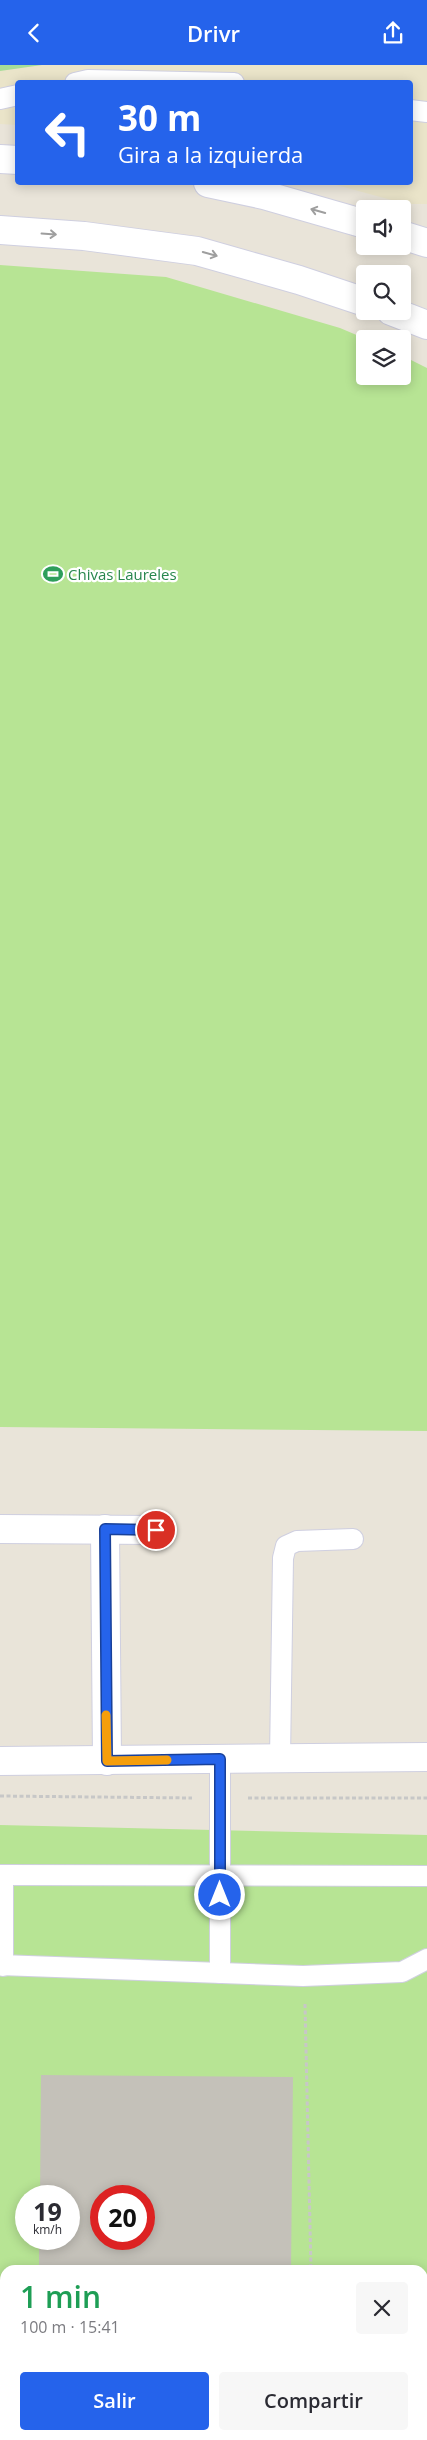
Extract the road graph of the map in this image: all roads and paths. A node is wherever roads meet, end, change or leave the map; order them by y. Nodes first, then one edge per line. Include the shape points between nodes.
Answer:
1 (15, 96) edge
2 (0, 99) edge
3 (413, 110) edge
4 (427, 112) edge
5 (0, 159) edge
6 (15, 160) edge
7 (217, 185) edge
8 (356, 221) edge
9 (0, 230) edge
10 (356, 299) edge
11 (411, 319) edge
12 (427, 325) edge
13 (0, 1529) edge
14 (105, 1529) junction
15 (156, 1530) dead end
16 (353, 1539) dead end
17 (427, 1757) edge
18 (220, 1759) junction
19 (280, 1759) junction
20 (0, 1761) edge
21 (107, 1761) junction
22 (2, 1875) edge
23 (220, 1875) junction
24 (427, 1876) edge
25 (427, 1959) edge
26 (1, 1965) edge
27 (220, 1973) junction
28 (303, 1976) junction
29 (311, 2265) edge

1 - 2 lane
3 - 4 lane
5 - 6 street
8 -> 7 street
9 -> 10 street via 84,236 197,251
11 - 12 street
13 - 14 street
14 - 15 street
14 - 21 street
16 - 19 lane via 297,1541 286,1546 283,1558
17 - 19 street
18 - 19 street
18 - 21 street
18 - 23 lane
20 - 21 street
22 - 23 lane
22 - 26 lane
23 - 24 lane
23 - 27 lane
25 - 28 lane via 402,1972
26 - 27 lane
27 - 28 lane
28 - 29 path

